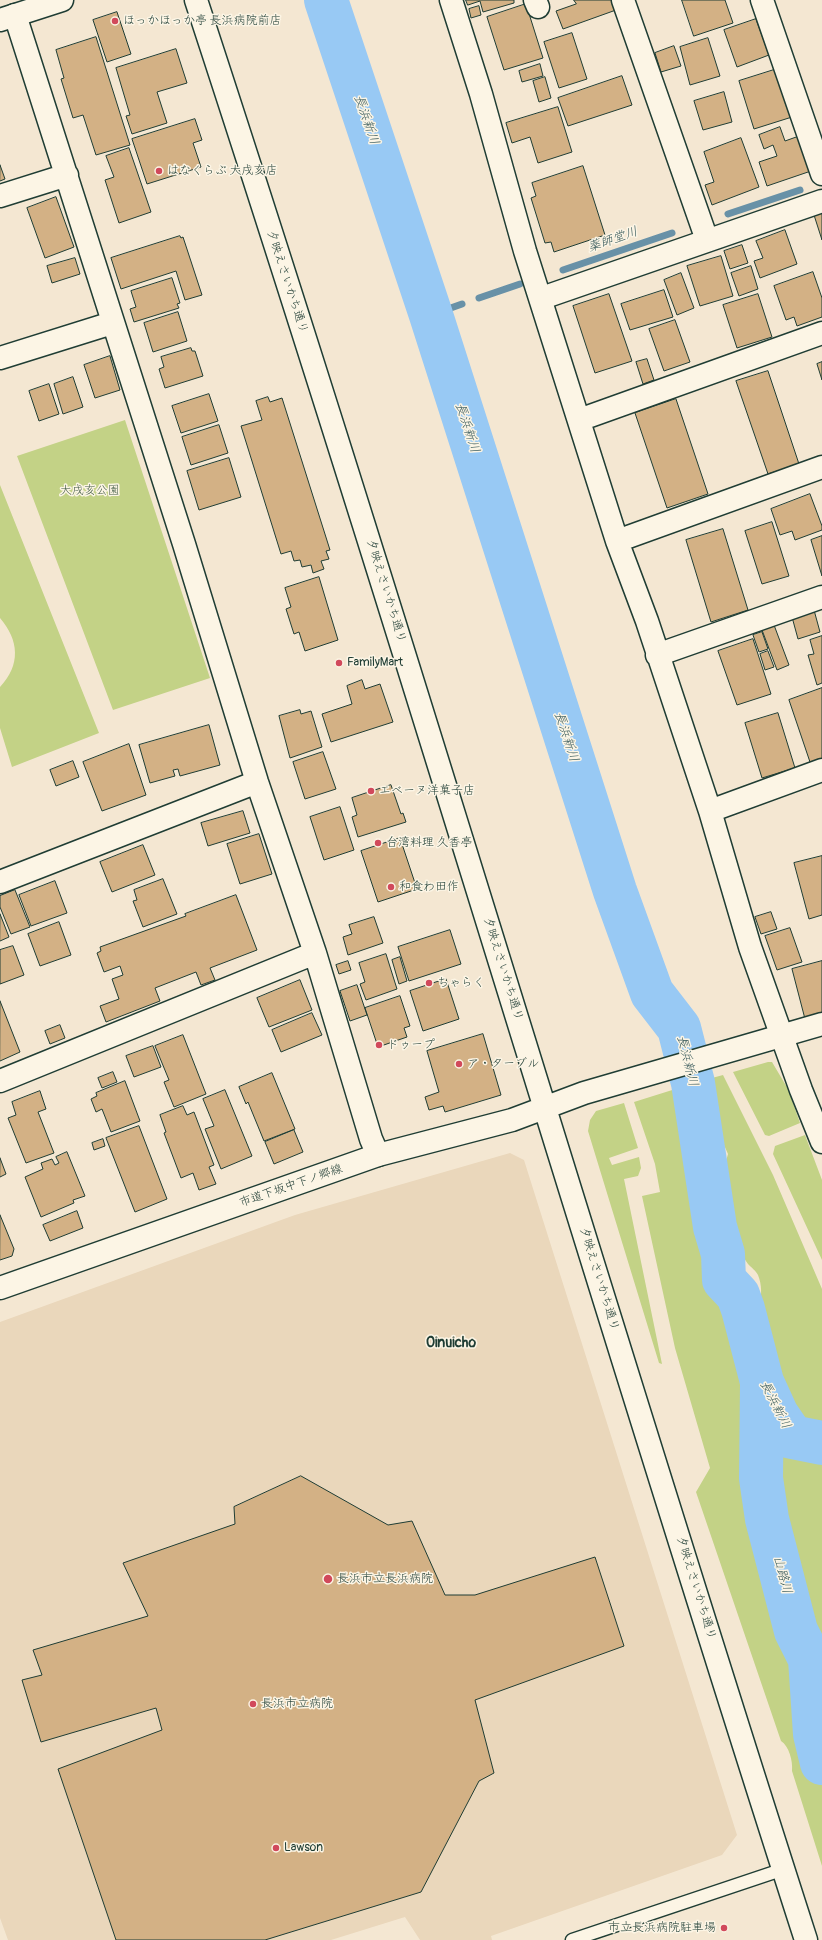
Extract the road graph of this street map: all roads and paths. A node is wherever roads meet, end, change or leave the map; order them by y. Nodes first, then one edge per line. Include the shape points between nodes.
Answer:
1 (62, 0) edge
2 (196, 0) edge
3 (451, 0) edge
4 (623, 0) edge
5 (762, 0) edge
6 (7, 17) edge
7 (66, 174) junction
8 (822, 174) edge
9 (0, 196) edge
10 (822, 201) edge
11 (706, 240) junction
12 (542, 298) junction
13 (112, 323) junction
14 (822, 333) edge
15 (0, 358) edge
16 (579, 420) junction
17 (822, 467) edge
18 (617, 540) junction
19 (822, 597) edge
20 (657, 655) junction
21 (822, 770) edge
22 (257, 782) junction
23 (710, 811) junction
24 (0, 882) edge
25 (315, 952) junction
26 (822, 1024) edge
27 (772, 1039) junction
28 (0, 1081) edge
29 (545, 1107) junction
30 (822, 1142) edge
31 (378, 1155) junction
32 (0, 1288) edge
33 (784, 1870) junction
34 (572, 1940) edge
35 (806, 1940) edge

1 - 6 street
2 - 29 street, 夕映えさいかち通り via 363,518
3 - 12 street via 481,94 525,251
4 - 11 street
5 - 8 street
6 - 7 street
7 - 9 street
7 - 13 street
10 - 11 street
11 - 12 street
12 - 16 street
13 - 15 street
13 - 22 street via 184,544
14 - 16 street
16 - 18 street
17 - 18 street
18 - 20 street
19 - 20 street
20 - 23 street
21 - 23 street
22 - 24 street
22 - 25 street
23 - 27 street via 750,947
25 - 28 street
25 - 31 street
26 - 27 street
27 - 29 street, 市道下坂中下ノ郷線 via 584,1092
27 - 30 street via 801,1090
29 - 31 street, 市道下坂中下ノ郷線 via 512,1120
29 - 33 street, 夕映えさいかち通り
31 - 32 street, 市道下坂中下ノ郷線
33 - 34 lane
33 - 35 street, 夕映えさいかち通り

